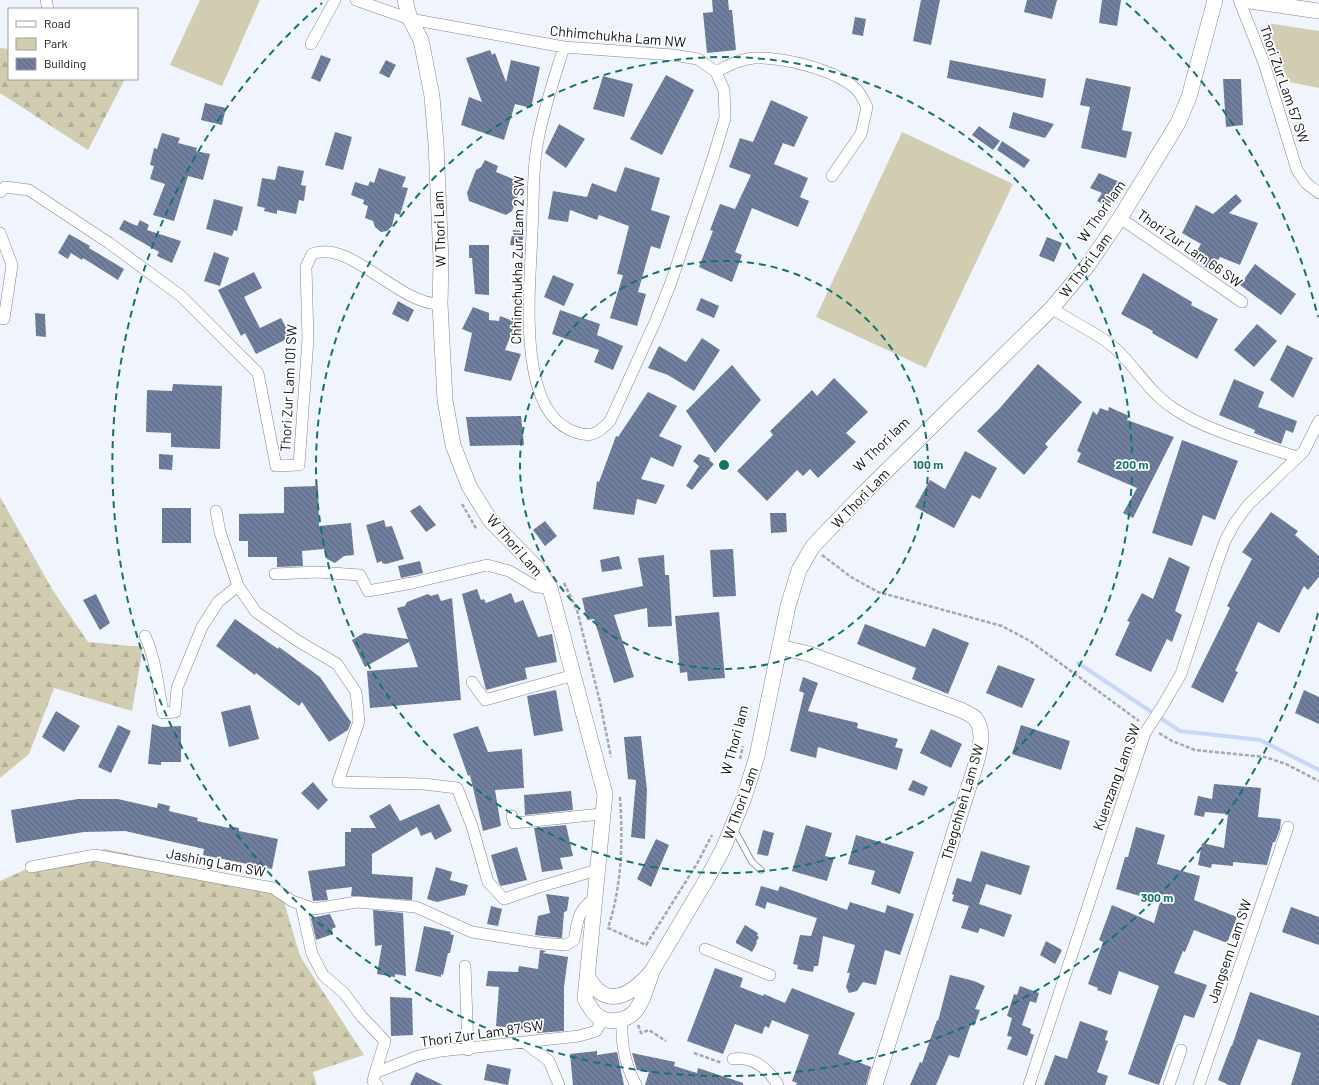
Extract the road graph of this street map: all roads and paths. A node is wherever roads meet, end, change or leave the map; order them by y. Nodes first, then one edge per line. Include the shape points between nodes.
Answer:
1 (336, 0) edge
2 (356, 0) edge
3 (405, 0) edge
4 (1216, 0) edge
5 (1241, 0) edge
6 (1319, 11) edge
7 (410, 19) junction
8 (310, 44) dead end
9 (564, 47) junction
10 (716, 72) junction
11 (832, 176) dead end
12 (0, 192) edge
13 (1319, 193) edge
14 (1120, 218) junction
15 (0, 233) edge
16 (1242, 302) dead end
17 (440, 304) junction
18 (1052, 308) junction
19 (0, 318) edge
20 (1319, 421) edge
21 (1297, 458) junction
22 (216, 511) dead end
23 (813, 546) junction
24 (275, 574) dead end
25 (238, 586) junction
26 (550, 588) junction
27 (145, 636) dead end
28 (780, 647) junction
29 (574, 675) junction
30 (472, 682) dead end
31 (1148, 729) junction
32 (744, 742) dead end
33 (738, 764) dead end
34 (1319, 781) edge
35 (601, 814) junction
36 (512, 816) dead end
37 (732, 827) junction
38 (1288, 827) dead end
39 (712, 834) dead end
40 (31, 868) dead end
41 (597, 870) junction
42 (761, 870) dead end
43 (594, 899) junction
44 (301, 904) junction
45 (608, 928) dead end
46 (705, 949) dead end
47 (465, 966) dead end
48 (652, 972) junction
49 (587, 974) junction
50 (770, 975) dead end
51 (626, 1017) junction
52 (603, 1019) junction
53 (666, 1041) dead end
54 (524, 1042) junction
55 (468, 1050) junction
56 (1181, 1050) dead end
57 (694, 1053) dead end
58 (733, 1059) joint
59 (375, 1073) junction
60 (377, 1085) edge
61 (559, 1085) edge
62 (636, 1085) edge
63 (778, 1085) edge
64 (875, 1085) edge
65 (1029, 1085) edge
66 (1169, 1085) edge
67 (1199, 1085) edge

1 - 8 street
2 - 7 street, Chhimchukha Lam NW
3 - 7 main road, W Thori Lam
4 - 14 main road, W Thori Lam via 1189,97 1178,123
5 - 6 main road
5 - 13 street, Thori Zur Lam 57 SW via 1297,170 1306,183
7 - 9 street, Chhimchukha Lam NW
7 - 17 main road, W Thori Lam via 421,40 432,96 441,261
9 - 10 street, Chhimchukha Lam NW via 698,59
9 - 10 street, Chhimchukha Zur Lam 2 SW via 546,104 533,171 528,325 532,361 549,413 565,427 589,435 599,432 610,421 670,286 725,118 724,90
10 - 11 street via 738,61 754,58 783,61 806,65 839,76 857,90 867,107 861,134
12 - 17 street, Thori Zur Lam 101 SW via 5,187 30,190 115,248 200,314 258,373 276,466 299,465 308,339 306,267 312,254 319,251 337,253 416,300
14 - 16 street, Thori Zur Lam 66 SW
14 - 18 main road, W Thori Lam via 1088,265
15 - 19 street via 12,265 4,319
17 - 26 main road, W Thori Lam via 447,421 460,466 490,520 538,569
18 - 21 street via 1115,348 1156,394 1173,408 1193,419
18 - 23 main road, W Thori Lam via 864,492
20 - 21 street, Kuenzang Lam SW via 1304,451
21 - 31 street, Kuenzang Lam SW, bridge via 1248,505 1225,540 1181,674
22 - 25 street via 220,532
23 - 28 main road, W Thori Lam via 793,585
23 - 31 path via 851,577 878,592 1002,626 1030,641
24 - 26 street via 318,572 360,575 368,591 487,565 509,571 536,587
25 - 27 street via 218,602 202,627 177,688 175,712 163,713 153,652
25 - 41 street via 256,612 337,664 356,692 359,721 338,782 424,784 457,788 472,826 488,882 504,899
26 - 29 main road, W Thori Lam
28 - 37 main road, W Thori Lam via 757,756
28 - 64 main road, Thegchhen Lam SW via 809,654 961,710 975,718 980,731 981,745 975,767
29 - 30 street via 485,700
29 - 35 main road, W Thori Lam via 604,794
31 - 34 path via 1195,750 1265,757 1286,764
31 - 65 street, Kuenzang Lam SW
32 - 33 path, W Thori lam
35 - 36 street via 514,823
35 - 41 main road, W Thori Lam
37 - 42 lane via 752,862
37 - 48 main road, W Thori Lam via 708,877
38 - 67 street, Jangsem Lam SW
39 - 45 path, W Thori lam via 698,862 646,945
40 - 44 street, Jashing Lam SW via 95,855 273,888
41 - 43 main road, W Thori Lam
43 - 44 street, Jashing Lam SW via 581,911 574,940 566,945 472,932 416,907 357,902 314,909
43 - 49 main road, W Thori Lam
44 - 59 street via 312,954 323,974 344,992 362,1017 385,1041
46 - 50 street
47 - 55 street
48 - 49 main road, W Thori Lam via 634,989 621,996 607,996 597,991
48 - 51 main road, W Thori Lam via 638,1008
49 - 52 main road, W Thori Lam via 585,999 593,1011
51 - 52 main road
51 - 53 path via 638,1025 641,1033 649,1030
51 - 62 street via 621,1036 629,1072
52 - 54 street, Thori Zur Lam 87 SW via 596,1031 580,1036
54 - 55 street, Thori Zur Lam 87 SW
54 - 61 street via 549,1061
55 - 59 street, Thori Zur Lam 87 SW via 441,1051 418,1056
56 - 66 street
57 - 58 path via 724,1064
58 - 63 street via 740,1058 766,1068
59 - 60 street via 373,1081

